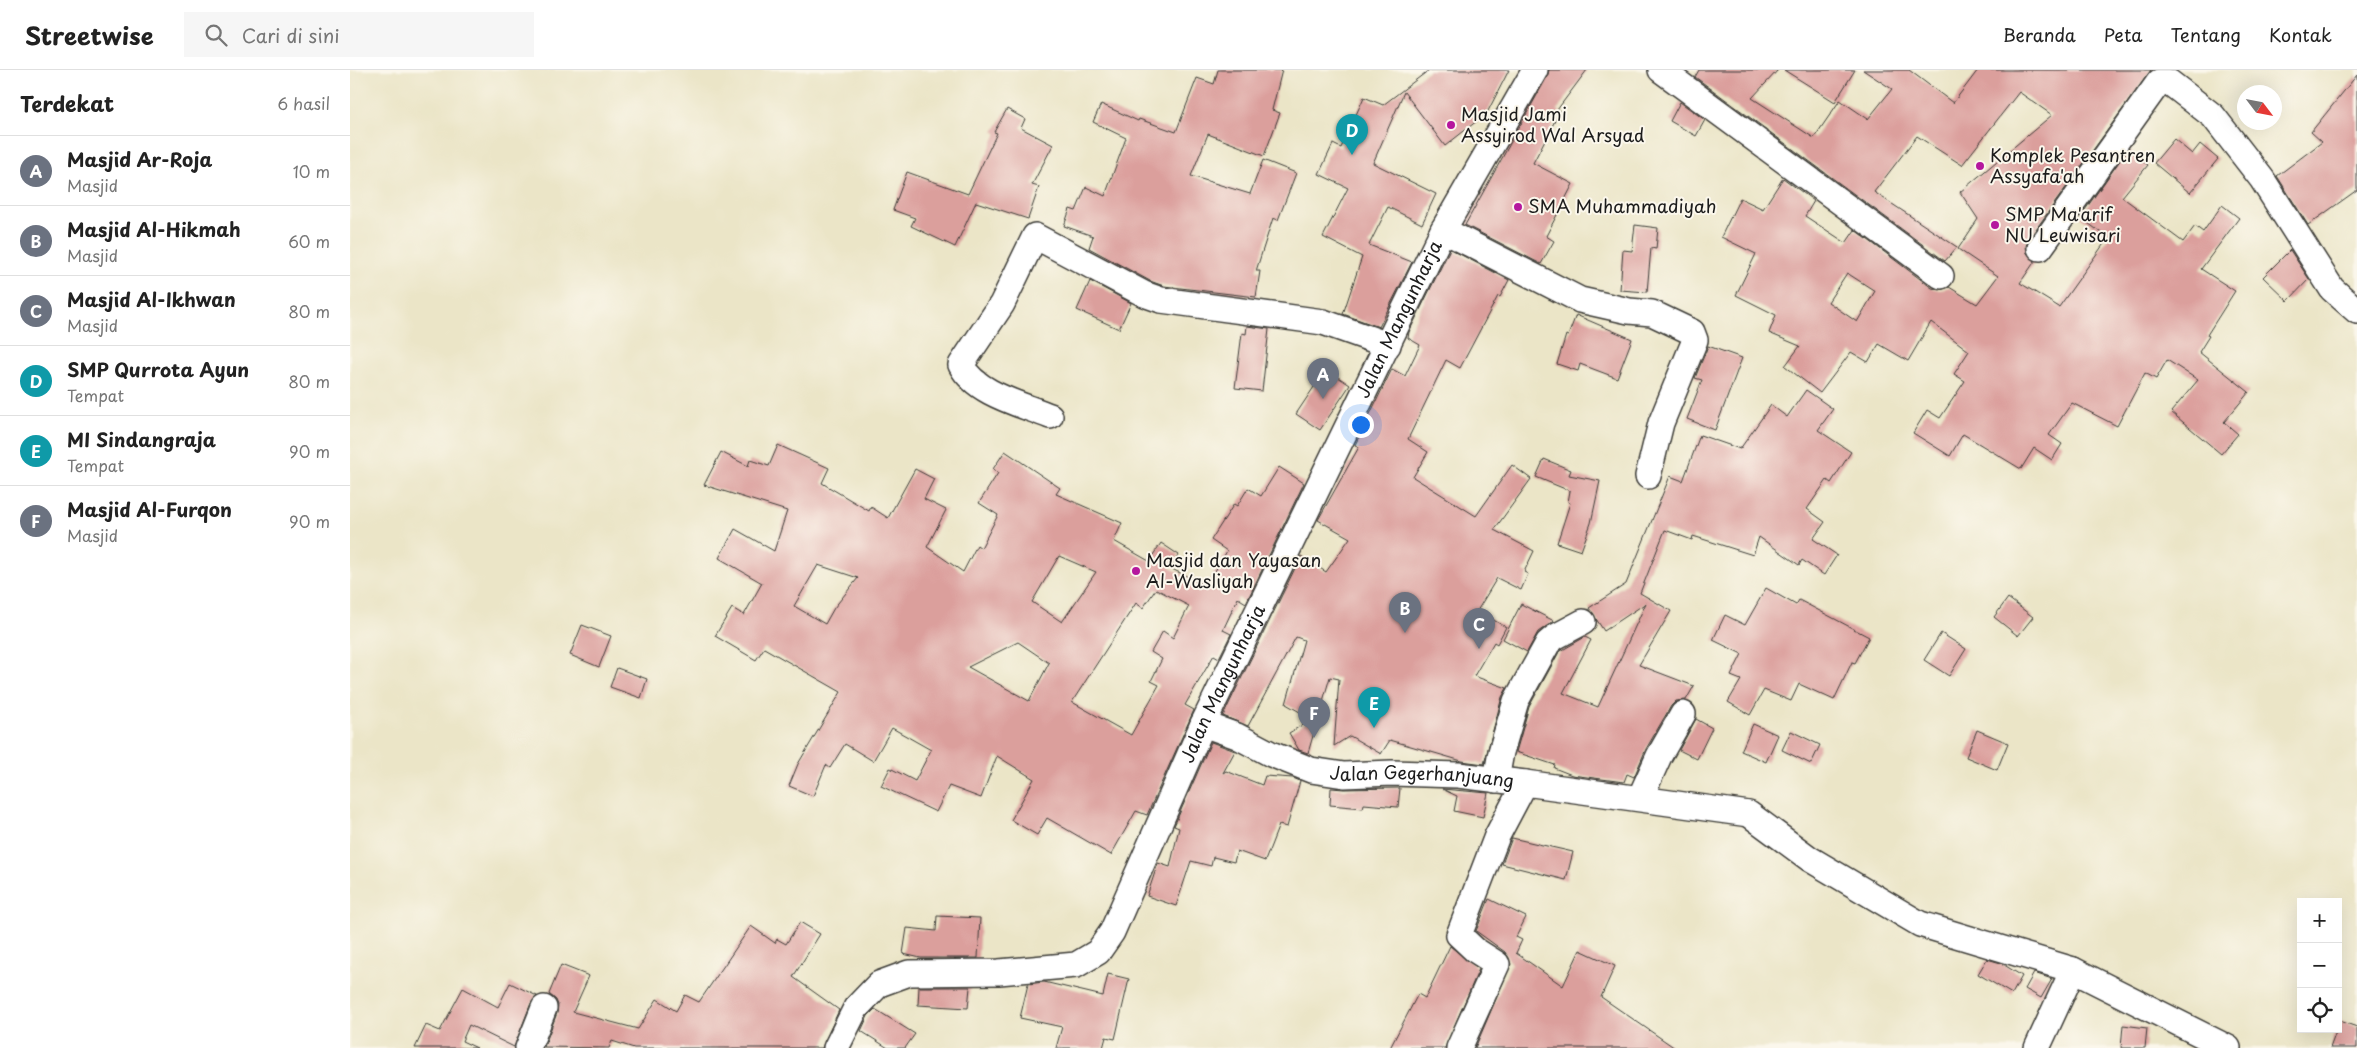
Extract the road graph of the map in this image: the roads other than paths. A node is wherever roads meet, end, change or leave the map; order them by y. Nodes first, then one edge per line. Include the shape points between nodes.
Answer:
1 (1535, 70) edge
2 (1661, 70) edge
3 (1443, 230) junction
4 (2040, 248) dead end
5 (1942, 276) dead end
6 (2357, 311) edge
7 (1388, 345) junction
8 (1050, 416) dead end
9 (1648, 476) dead end
10 (1583, 622) dead end
11 (1683, 714) dead end
12 (1203, 724) junction
13 (1496, 780) junction
14 (1525, 783) junction
15 (1640, 798) junction
16 (2073, 970) junction
17 (544, 1008) dead end
18 (528, 1048) edge
19 (836, 1048) edge
20 (1459, 1048) edge
21 (2038, 1048) edge
22 (2228, 1048) edge

1 - 3 street, Jalan Mangunharja
2 - 5 street
3 - 7 street, Jalan Mangunharja
3 - 9 street via 1580,300 1652,313 1692,332 1695,340 1661,423
4 - 6 street via 2159,82 2169,82 2212,116 2262,179 2332,288
7 - 8 street via 1323,322 1161,300 1035,236 1002,304 961,366 967,377 981,388
7 - 12 street, Jalan Mangunharja
10 - 13 street via 1548,643 1516,701
11 - 15 street
12 - 13 street, Jalan Gegerhanjuang via 1312,770 1344,775 1458,774
12 - 19 street, Jalan Mangunharja via 1112,932 1098,952 1076,965 999,972 909,973 879,984 856,1008
13 - 14 street, Jalan Gegerhanjuang
14 - 15 street
14 - 20 street, Jalan Gegerhanjuang via 1497,836 1459,935 1497,964
15 - 16 street via 1748,814 1810,860 1920,924
16 - 21 street
16 - 22 street
17 - 18 street

